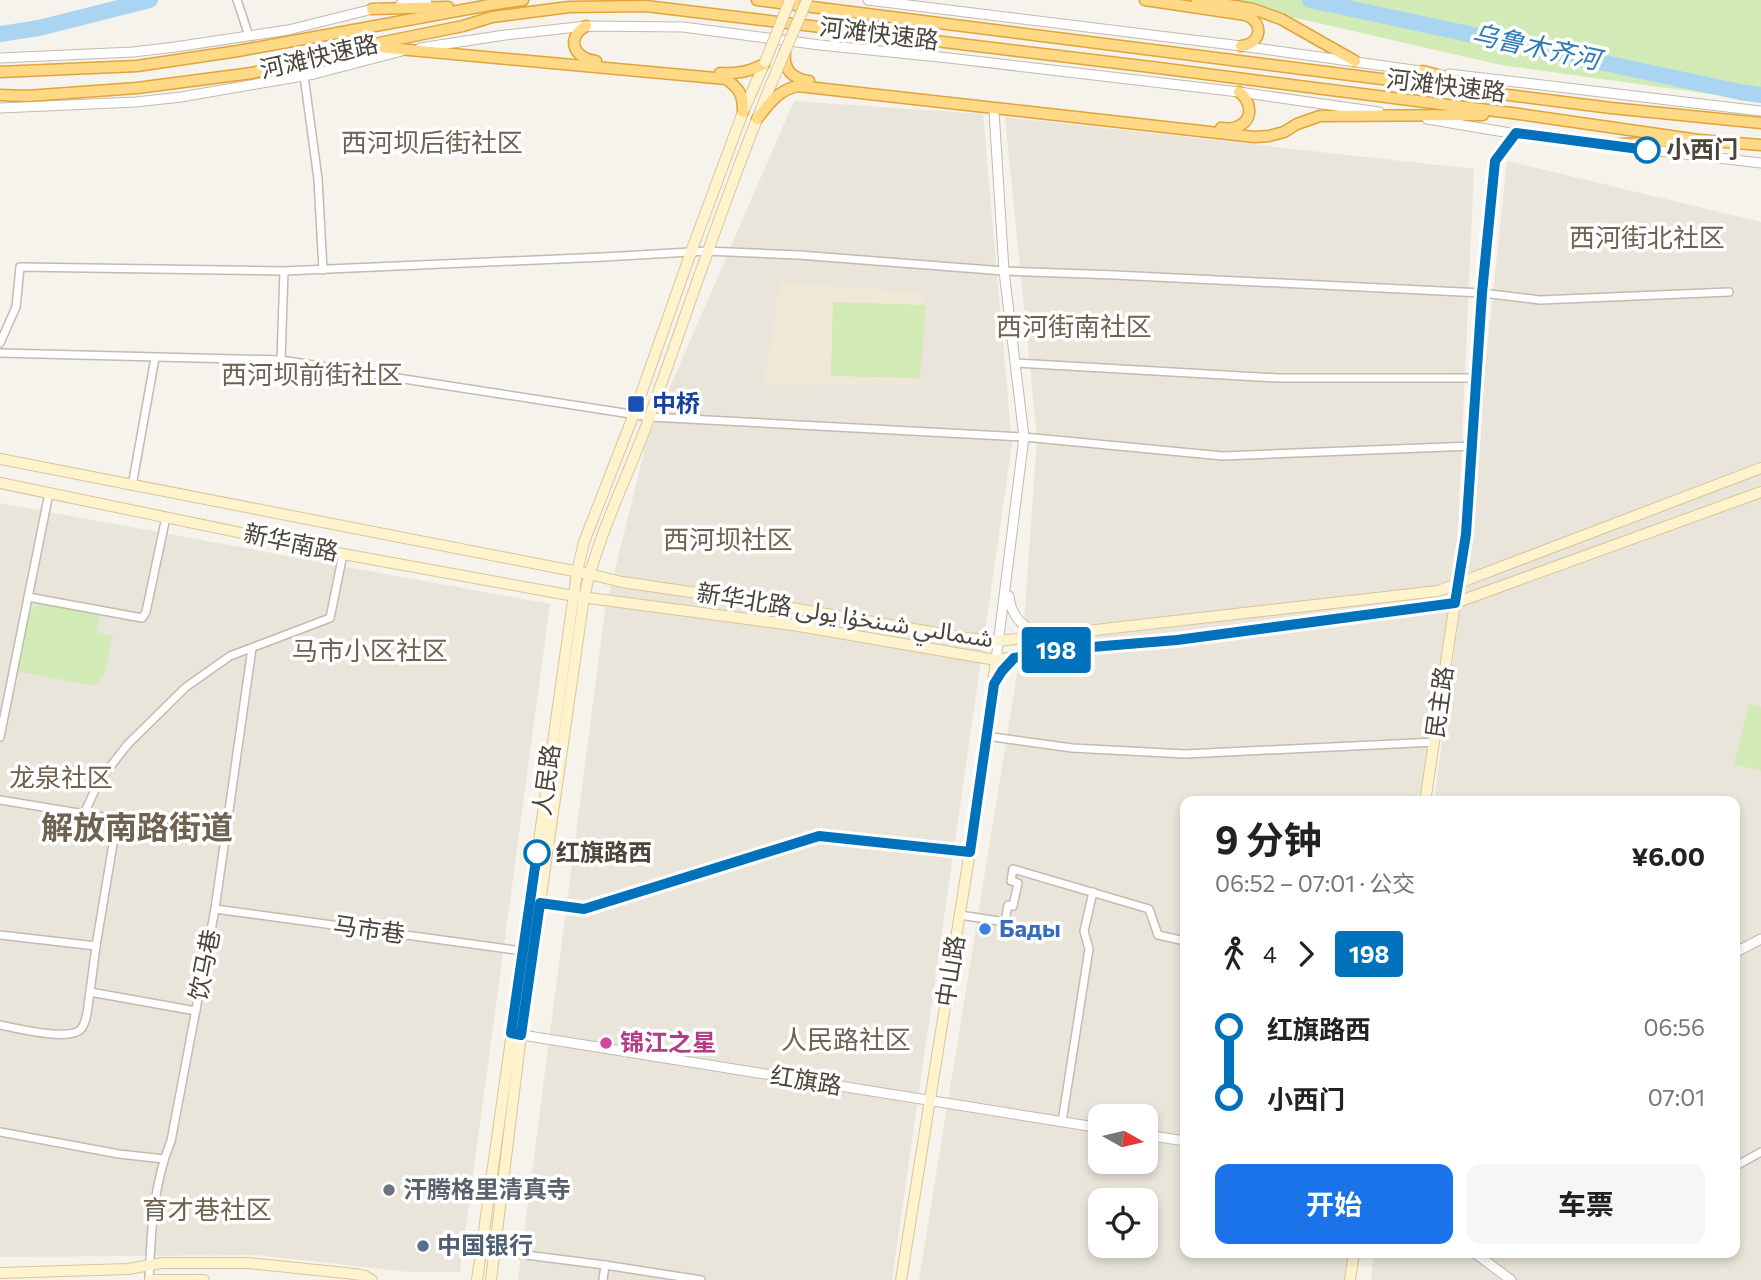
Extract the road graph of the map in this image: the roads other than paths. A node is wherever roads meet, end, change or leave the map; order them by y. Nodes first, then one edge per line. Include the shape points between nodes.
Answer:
1 (237, 0) edge
2 (427, 0) edge
3 (523, 0) edge
4 (757, 0) edge
5 (790, 0) edge
6 (807, 0) edge
7 (868, 0) edge
8 (1145, 0) edge
9 (1197, 0) edge
10 (411, 2) edge
11 (482, 6) junction
12 (372, 9) junction
13 (586, 26) junction
14 (249, 36) junction
15 (364, 46) junction
16 (1241, 46) junction
17 (407, 50) junction
18 (785, 52) junction
19 (0, 58) edge
20 (1355, 61) junction
21 (764, 63) junction
22 (1423, 71) junction
23 (0, 72) edge
24 (304, 76) junction
25 (1239, 92) junction
26 (1508, 94) junction
27 (0, 95) edge
28 (0, 108) edge
29 (994, 111) dead end
30 (1761, 111) edge
31 (743, 112) junction
32 (1519, 114) junction
33 (1412, 117) junction
34 (757, 119) junction
35 (1761, 123) edge
36 (1516, 133) junction
37 (1699, 139) junction
38 (1606, 145) junction
39 (1761, 145) edge
40 (1761, 163) edge
41 (691, 251) junction
42 (707, 251) junction
43 (323, 270) junction
44 (284, 271) junction
45 (1004, 271) junction
46 (1729, 292) dead end
47 (1482, 293) junction
48 (0, 343) edge
49 (0, 354) edge
50 (155, 358) junction
51 (281, 360) junction
52 (1016, 363) junction
53 (1476, 378) junction
54 (634, 414) junction
55 (650, 416) junction
56 (1024, 437) junction
57 (1472, 446) junction
58 (0, 459) edge
59 (1761, 468) edge
60 (0, 483) edge
61 (132, 486) junction
62 (1761, 492) edge
63 (49, 493) junction
64 (166, 517) junction
65 (343, 554) junction
66 (577, 572) junction
67 (589, 573) junction
68 (1007, 579) junction
69 (1457, 584) junction
70 (579, 596) junction
71 (28, 597) junction
72 (1455, 603) junction
73 (1041, 635) junction
74 (999, 641) junction
75 (252, 648) junction
76 (1014, 658) junction
77 (996, 660) junction
78 (991, 698) junction
79 (986, 736) junction
80 (0, 737) edge
81 (1435, 742) junction
82 (1426, 796) edge
83 (0, 800) edge
84 (84, 814) junction
85 (117, 820) junction
86 (224, 837) junction
87 (970, 852) junction
88 (1093, 892) junction
89 (540, 903) junction
90 (215, 909) junction
91 (960, 915) junction
92 (0, 935) edge
93 (1761, 939) edge
94 (1180, 940) edge
95 (96, 946) junction
96 (1740, 950) edge
97 (523, 951) junction
98 (90, 992) junction
99 (196, 1011) junction
100 (0, 1025) edge
101 (516, 1034) junction
102 (930, 1101) junction
103 (1062, 1122) junction
104 (1088, 1126) edge
105 (0, 1132) edge
106 (1158, 1137) edge
107 (1180, 1140) edge
108 (1761, 1152) edge
109 (164, 1159) junction
110 (1740, 1164) edge
111 (494, 1251) junction
112 (1353, 1258) edge
113 (1482, 1258) edge
114 (150, 1265) junction
115 (605, 1265) junction
116 (0, 1273) edge
117 (149, 1280) edge
118 (204, 1280) edge
119 (372, 1280) edge
120 (475, 1280) edge
121 (491, 1280) edge
122 (603, 1280) edge
123 (699, 1280) edge
124 (901, 1280) edge
125 (1350, 1280) edge
126 (1511, 1280) edge

1 - 14 street
2 - 10 street
3 - 11 highway, 河滩快速路
4 - 26 highway, 河滩快速路
5 - 21 main road, 人民路, bridge
6 - 18 main road, 人民路, bridge
7 - 16 street
8 - 16 highway via 1251,17 1258,25 1257,36 1251,44
9 - 20 highway via 1254,9 1281,19
10 - 12 street
11 - 12 highway
11 - 23 highway, 河滩快速路 via 137,66
12 - 14 street
13 - 17 street
13 - 21 highway via 577,33 574,44 579,55 589,61 734,74 750,72
13 - 25 street via 683,27
14 - 19 street via 133,52
15 - 17 highway
15 - 27 highway, 河滩快速路 via 252,73 137,88
15 - 32 highway, 河滩快速路 via 492,17 569,7 646,6
16 - 20 street
17 - 24 street
17 - 31 highway via 726,79 740,93
18 - 25 highway via 786,66 802,80 1222,128 1237,127 1247,119 1250,107
18 - 34 main road, 人民路, bridge
20 - 22 street
21 - 31 main road, 人民路
22 - 26 highway
22 - 30 street
24 - 28 street via 136,102
24 - 43 street via 318,179
25 - 33 street
26 - 35 highway, 河滩快速路
29 - 45 street
31 - 41 main road, 人民路
32 - 33 highway
32 - 37 highway, 河滩快速路
33 - 34 highway via 1320,116 1284,132 1254,137 798,86 779,93
33 - 36 street
34 - 42 main road, 人民路
36 - 38 street
36 - 47 street via 1495,161
37 - 38 highway
37 - 39 highway, 河滩快速路
38 - 40 street
41 - 42 street
41 - 43 street
41 - 54 main road, 人民路
42 - 45 street
42 - 55 main road, 人民路
43 - 44 street
44 - 48 street via 20,267 16,307
44 - 51 street
45 - 47 street
45 - 52 street
46 - 47 street via 1540,300
47 - 53 street
49 - 50 street
50 - 51 street
50 - 61 street
51 - 54 street
52 - 53 street via 1277,378
52 - 56 street
53 - 57 street
54 - 55 street
54 - 66 main road, 人民路 via 584,542
55 - 56 street
55 - 67 main road, 人民路
56 - 57 street via 1223,456
56 - 68 street
57 - 69 street via 1466,534
58 - 61 main road, 新华南路
59 - 69 main road, 新华北路 شىمالىي شىنخۇا يولى
60 - 63 main road, 新华南路
61 - 66 main road, 新华南路
62 - 72 main road, 新华北路 شىمالىي شىنخۇا يولى
63 - 64 main road, 新华南路
63 - 71 street
64 - 65 main road, 新华南路
64 - 71 street via 142,618
65 - 70 main road, 新华南路
65 - 75 street via 330,618
66 - 67 main road, 新华北路 شىمالىي شىنخۇا يولى
66 - 70 main road, 人民路
67 - 70 main road, 人民路
67 - 74 main road, 新华北路 شىمالىي شىنخۇا يولى
68 - 73 street via 1016,619
68 - 74 street
69 - 72 street
69 - 73 main road, 新华北路 شىمالىي شىنخۇا يولى via 1438,591
70 - 77 main road, 新华北路 شىمالىي شىنخۇا يولى via 793,625
70 - 89 main road, 人民路
70 - 97 main road, 人民路
71 - 80 street
72 - 76 main road, 新华北路 شىمالىي شىنخۇا يولى
72 - 81 main road, 民主路
73 - 74 main road, 新华北路 شىمالىي شىنخۇا يولى
74 - 77 street
75 - 84 street via 230,656 186,687 128,744 99,781
75 - 86 street, 饮马巷
76 - 77 main road, 新华北路 شىمالىي شىنخۇا يولى
76 - 78 street via 994,684
77 - 78 main road, 中山路
78 - 79 main road, 中山路
79 - 81 street via 1072,748 1185,754
79 - 87 main road, 中山路
81 - 82 main road, 民主路
83 - 84 street
84 - 85 street
85 - 86 street
85 - 95 street
86 - 90 street, 饮马巷
87 - 89 street via 819,836 584,909
87 - 91 main road, 中山路
88 - 91 street via 1013,869 1011,881 1017,883 1005,922
88 - 94 street via 1149,909 1158,935
88 - 103 street via 1084,931 1089,949
89 - 101 main road, 人民路
90 - 97 street, 马市巷
90 - 99 street, 饮马巷
91 - 102 main road, 中山路
92 - 95 street
93 - 96 street
95 - 98 street
97 - 101 main road, 人民路
98 - 99 street
98 - 100 street via 84,1027 78,1033 59,1035
99 - 109 street, 饮马巷
101 - 102 street, 红旗路
101 - 111 main road, 人民路
101 - 120 main road, 人民路
102 - 103 street, 红旗路
102 - 124 main road, 中山路
103 - 104 street, 红旗路
105 - 109 street
106 - 107 street
108 - 110 street
109 - 114 street, 饮马巷 via 151,1227
111 - 115 street
111 - 121 main road, 人民路
112 - 125 main road
113 - 126 street
114 - 116 main road
114 - 117 street, 饮马巷
114 - 119 main road via 248,1263 355,1274
115 - 122 street
115 - 123 street
117 - 118 main road

